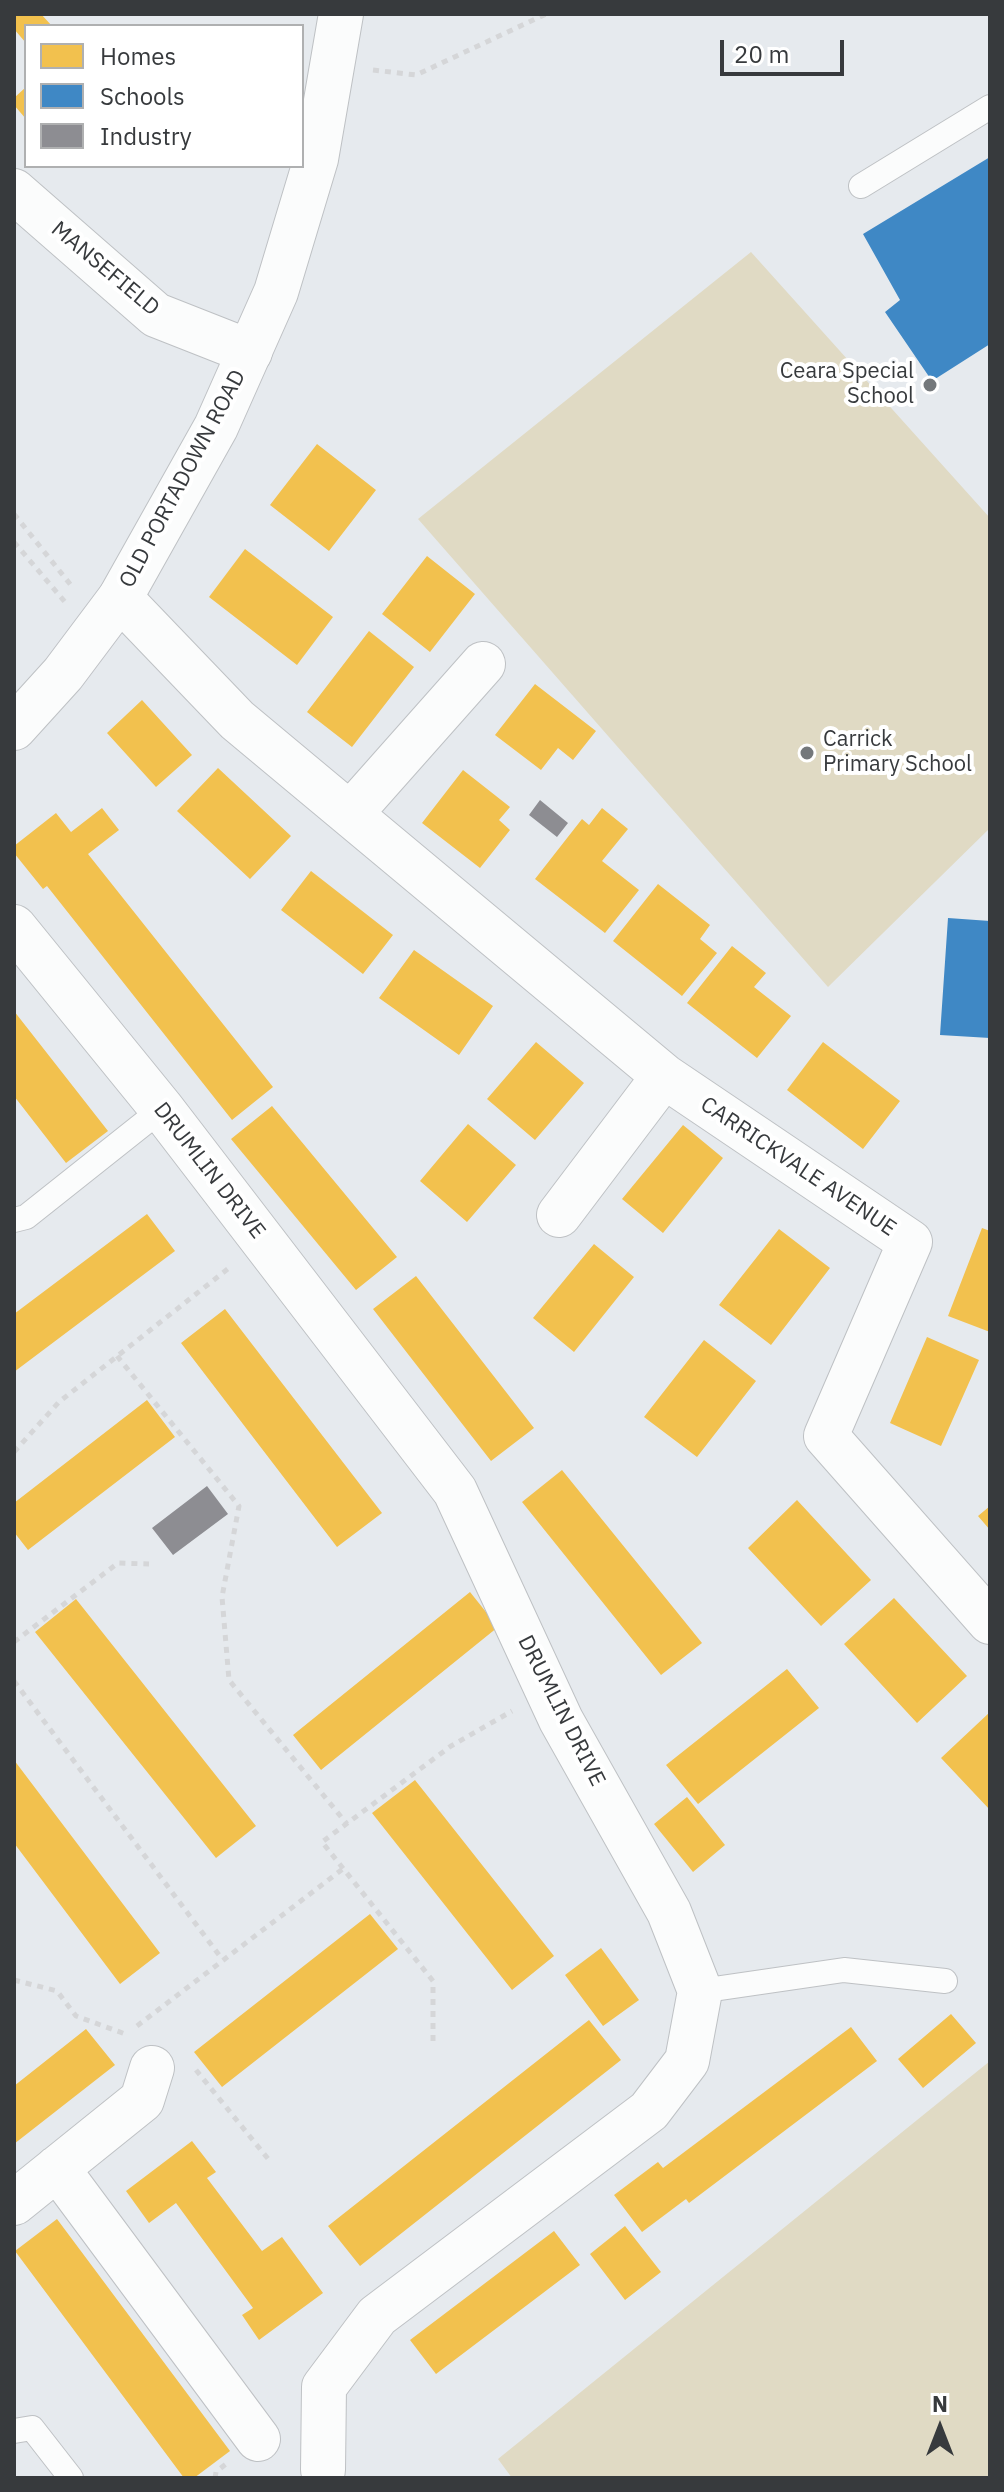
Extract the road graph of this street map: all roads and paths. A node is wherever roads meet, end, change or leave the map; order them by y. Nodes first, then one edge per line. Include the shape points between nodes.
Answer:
1 (341, 14) edge
2 (546, 14) edge
3 (334, 66) junction
4 (990, 107) edge
5 (861, 186) dead end
6 (14, 191) edge
7 (250, 352) junction
8 (14, 514) edge
9 (14, 542) edge
10 (105, 616) junction
11 (483, 664) dead end
12 (14, 728) edge
13 (350, 814) junction
14 (14, 927) edge
15 (664, 1076) junction
16 (162, 1109) junction
17 (559, 1215) dead end
18 (14, 1220) edge
19 (263, 1241) junction
20 (117, 1356) junction
21 (14, 1452) edge
22 (149, 1564) dead end
23 (990, 1622) edge
24 (14, 1642) edge
25 (14, 1681) edge
26 (548, 1691) junction
27 (347, 1824) junction
28 (344, 1868) junction
29 (222, 1959) junction
30 (945, 1981) dead end
31 (700, 1991) junction
32 (433, 2041) dead end
33 (139, 2051) joint
34 (57, 2168) junction
35 (14, 2203) edge
36 (14, 2431) edge
37 (258, 2439) dead end
38 (323, 2470) dead end
39 (71, 2478) edge

1 - 3 street, OLD PORTADOWN ROAD
2 - 3 path via 416,75
3 - 7 street, OLD PORTADOWN ROAD via 316,159 276,292
4 - 5 lane
6 - 7 street, MANSEFIELD via 156,315
7 - 10 street, OLD PORTADOWN ROAD via 216,427
8 - 10 path via 72,587
9 - 10 path
10 - 12 street, OLD PORTADOWN ROAD
10 - 13 street, CARRICKVALE AVENUE
11 - 13 street
13 - 15 street, CARRICKVALE AVENUE
14 - 16 street, DRUMLIN DRIVE
15 - 17 street
15 - 23 street, CARRICKVALE AVENUE via 910,1242 826,1436
16 - 18 lane via 26,1217
16 - 19 street, DRUMLIN DRIVE
19 - 20 path
19 - 26 street, DRUMLIN DRIVE via 455,1491
20 - 21 path via 59,1402
20 - 27 path via 239,1506 222,1597 229,1680
22 - 24 path via 118,1563
25 - 29 path
26 - 27 path via 451,1746
26 - 31 street, DRUMLIN DRIVE via 669,1912
27 - 28 path via 322,1842
28 - 29 path
28 - 32 path via 433,1981
29 - 33 path
30 - 31 lane via 844,1970
31 - 38 street via 687,2061 649,2111 377,2316 324,2387
33 - 34 street via 142,2100
34 - 35 street
34 - 37 street
36 - 39 lane via 32,2428

